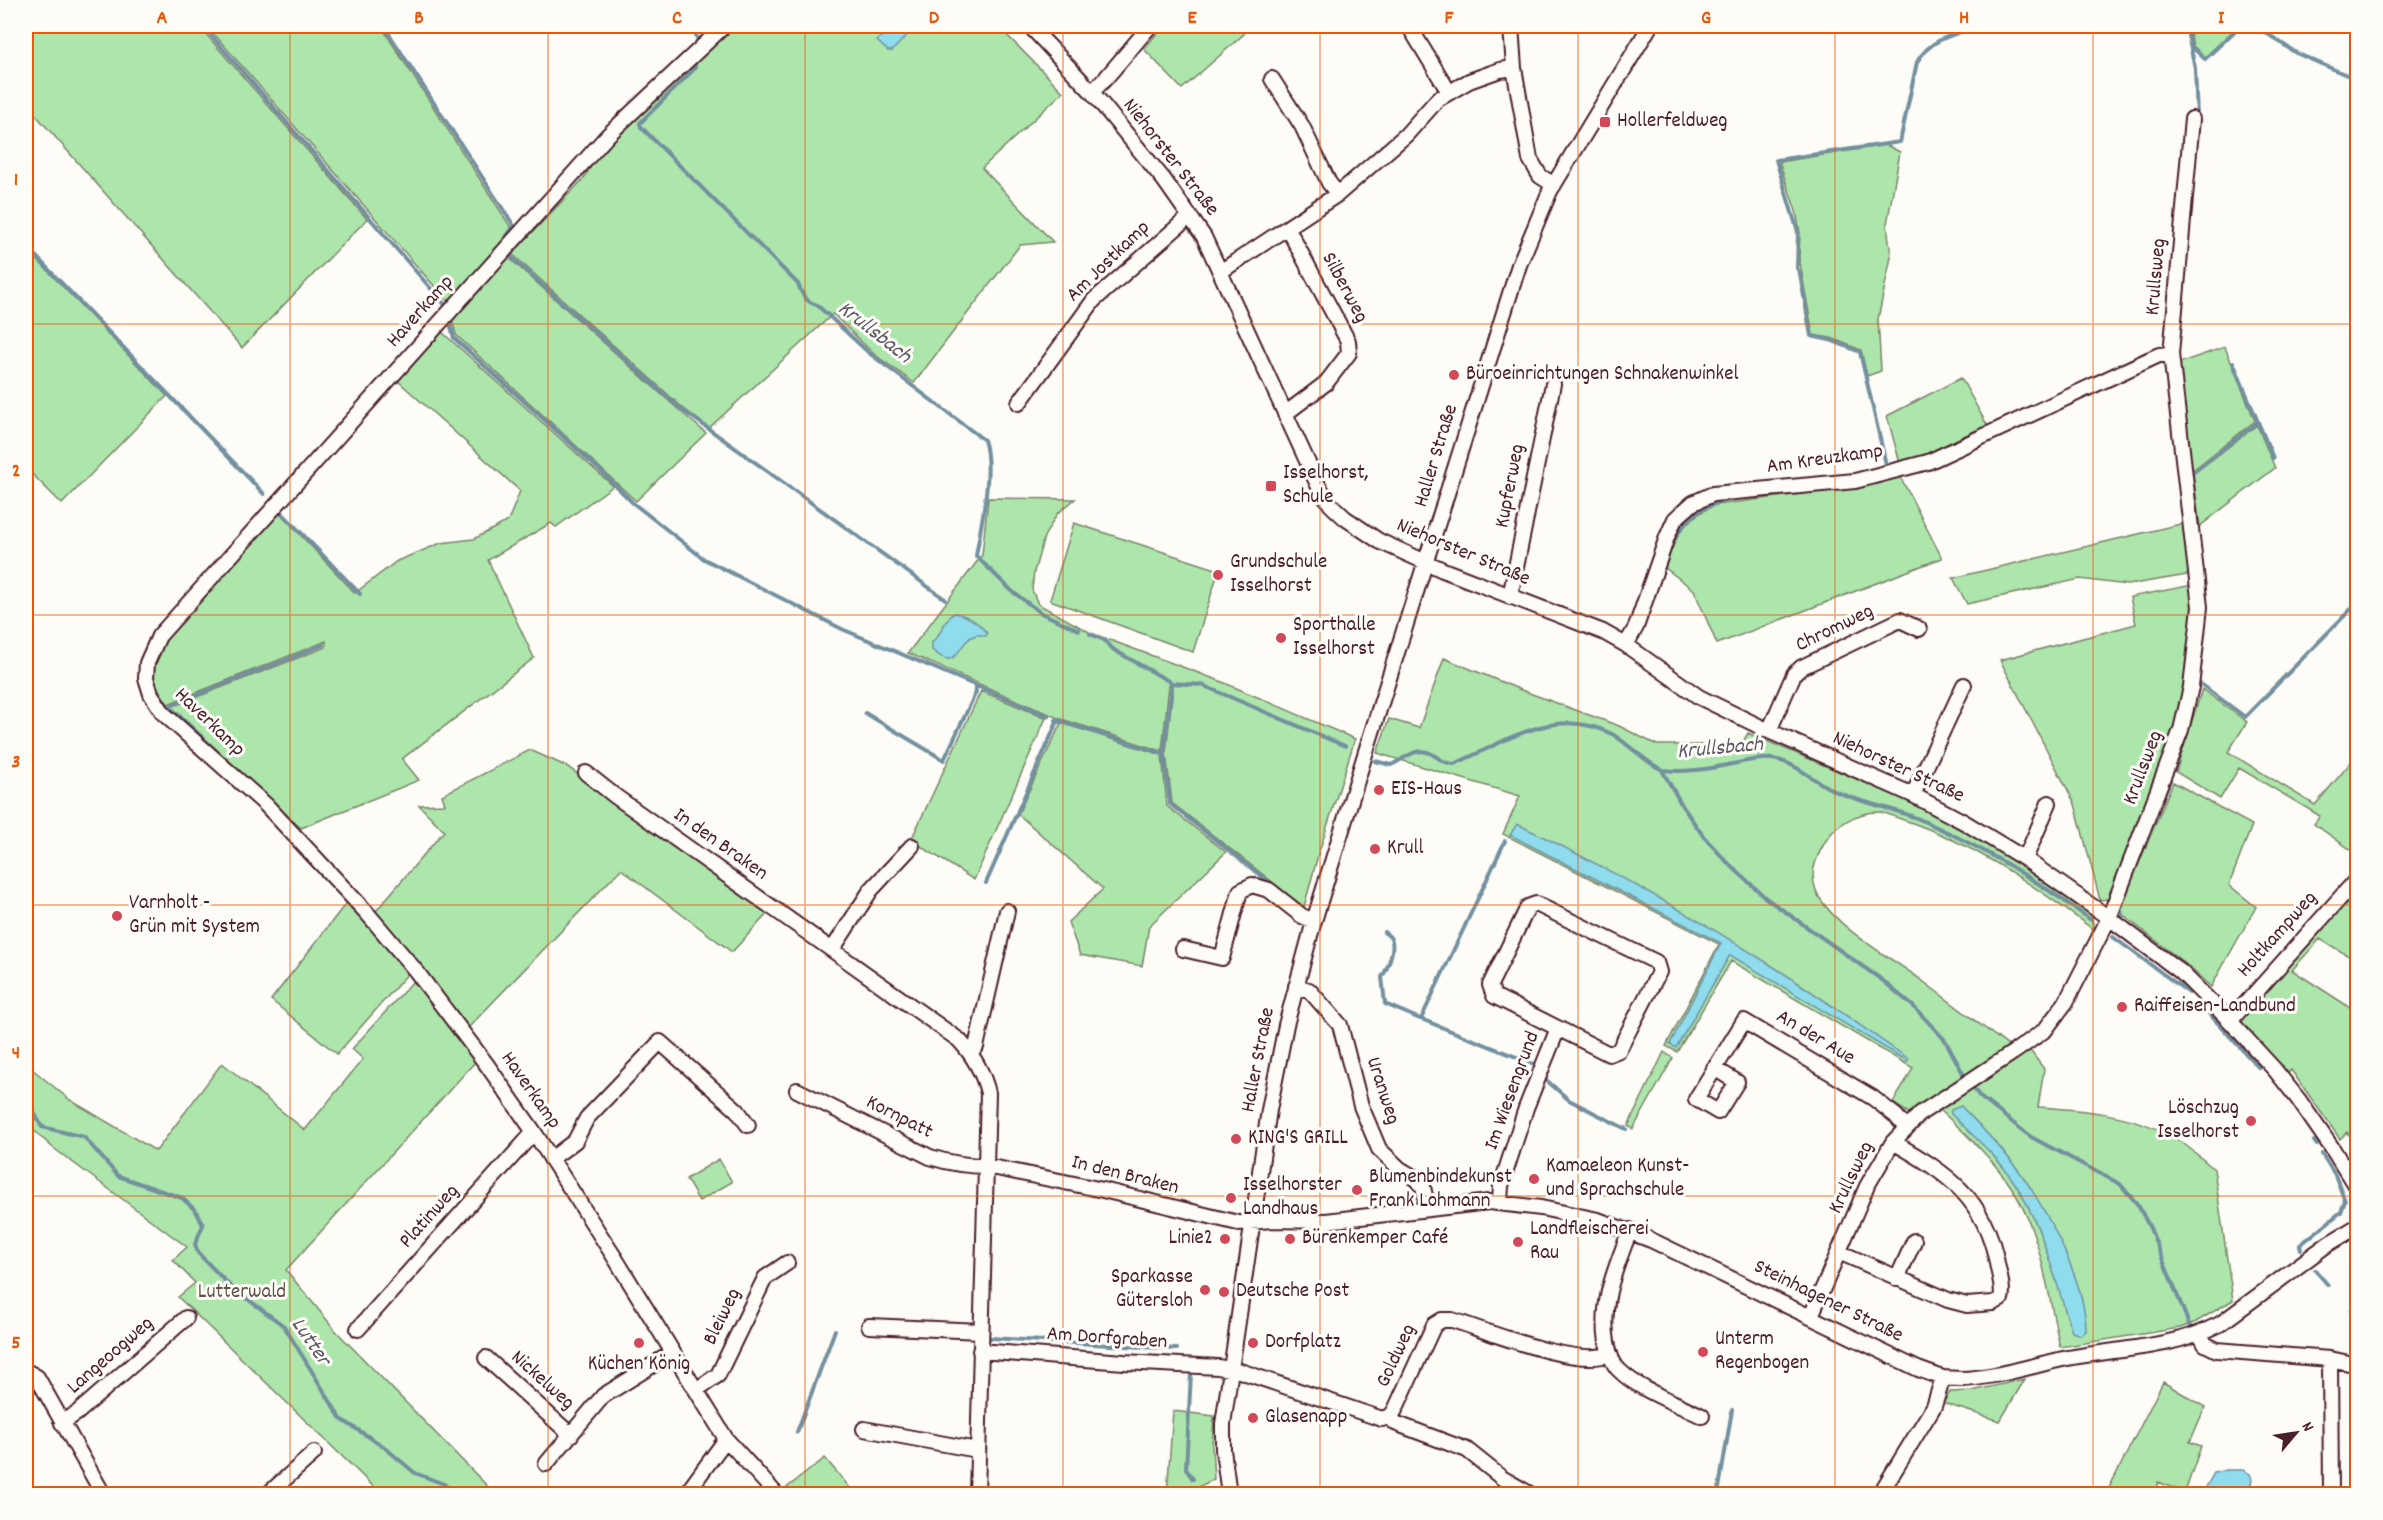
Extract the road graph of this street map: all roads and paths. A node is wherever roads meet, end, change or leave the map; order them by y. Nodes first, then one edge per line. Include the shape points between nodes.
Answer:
1 (724, 26) edge
2 (1030, 26) edge
3 (1150, 26) edge
4 (1409, 26) edge
5 (1511, 26) edge
6 (1650, 26) edge
7 (1514, 68) junction
8 (1272, 79) dead end
9 (1092, 92) junction
10 (1449, 92) junction
11 (2192, 119) dead end
12 (1554, 185) junction
13 (1338, 194) junction
14 (1190, 216) junction
15 (1288, 229) junction
16 (1220, 272) junction
17 (2171, 354) junction
18 (1553, 384) dead end
19 (1019, 403) dead end
20 (1285, 414) junction
21 (1425, 562) junction
22 (1510, 597) junction
23 (1919, 629) dead end
24 (1626, 645) junction
25 (1964, 685) dead end
26 (1769, 731) junction
27 (586, 773) dead end
28 (1913, 795) junction
29 (2049, 803) dead end
30 (912, 846) dead end
31 (2025, 860) junction
32 (2358, 878) edge
33 (1007, 911) dead end
34 (2109, 918) junction
35 (1314, 921) junction
36 (1183, 949) dead end
37 (832, 950) junction
38 (1296, 986) junction
39 (2230, 1021) junction
40 (1558, 1028) junction
41 (971, 1053) junction
42 (1714, 1068) dead end
43 (797, 1090) dead end
44 (748, 1125) dead end
45 (1906, 1128) junction
46 (534, 1132) junction
47 (1893, 1142) junction
48 (551, 1159) junction
49 (987, 1166) junction
50 (2358, 1190) edge
51 (1500, 1202) junction
52 (1428, 1209) junction
53 (1253, 1222) junction
54 (2358, 1226) edge
55 (1630, 1230) junction
56 (1914, 1241) dead end
57 (1839, 1252) junction
58 (787, 1263) dead end
59 (1897, 1279) junction
60 (1811, 1317) junction
61 (186, 1318) dead end
62 (869, 1326) dead end
63 (358, 1329) dead end
64 (981, 1331) junction
65 (2200, 1334) junction
66 (980, 1351) junction
67 (672, 1353) junction
68 (1610, 1354) junction
69 (486, 1358) dead end
70 (2330, 1359) junction
71 (2358, 1365) edge
72 (1231, 1369) junction
73 (26, 1373) edge
74 (1943, 1378) junction
75 (696, 1390) junction
76 (1390, 1416) junction
77 (1702, 1416) dead end
78 (62, 1423) junction
79 (864, 1429) dead end
80 (571, 1435) junction
81 (726, 1439) junction
82 (977, 1450) junction
83 (314, 1453) dead end
84 (546, 1464) dead end
85 (103, 1494) edge
86 (268, 1494) edge
87 (686, 1494) edge
88 (776, 1494) edge
89 (977, 1494) edge
90 (1229, 1494) edge
91 (1530, 1494) edge
92 (1880, 1494) edge
93 (2331, 1494) edge

1 - 46 street, Haverkamp via 608,135 159,636 147,663 151,694 164,714 266,805 367,913 423,980
2 - 9 street, Niehorster Straße
3 - 9 street
4 - 10 street
5 - 7 street
6 - 12 street, Haller Straße
7 - 10 street via 1469,81
7 - 12 street via 1530,159 1540,176
8 - 13 street
9 - 14 street, Niehorster Straße
10 - 13 street
11 - 17 street, Krullsweg
12 - 21 street, Haller Straße via 1519,265
13 - 15 street
14 - 16 street, Niehorster Straße
14 - 19 street, Am Jostkamp via 1094,300
15 - 16 street
15 - 20 street, Silberweg via 1348,341 1349,352 1326,383
16 - 20 street, Niehorster Straße
17 - 24 street, Am Kreuzkamp via 2159,355 1928,462 1847,482 1713,494 1692,503 1675,519
17 - 34 street, Krullsweg via 2200,607 2191,687 2181,730
18 - 22 street, Kupferweg
20 - 21 street, Niehorster Straße via 1331,505 1379,541
21 - 22 street, Niehorster Straße
21 - 35 street, Haller Straße
22 - 24 street, Niehorster Straße via 1603,632
23 - 26 street, Chromweg via 1900,620 1802,667 1794,674
24 - 26 street, Niehorster Straße via 1699,697
25 - 28 street
26 - 28 street, Niehorster Straße
27 - 37 street, In den Braken
28 - 31 street, Niehorster Straße
29 - 31 street
30 - 37 street via 872,890
31 - 34 street, Niehorster Straße
32 - 39 street, Holtkampweg
33 - 41 street via 976,1047
34 - 39 street, Niehorster Straße via 2181,972
34 - 45 street, Krullsweg via 2066,1002 2045,1029 1921,1113
35 - 36 street via 1269,890 1252,885 1240,891 1222,958
35 - 38 street, Haller Straße
37 - 41 street, In den Braken via 959,1040
38 - 52 street, Uranweg via 1309,990 1340,1025 1361,1106 1379,1149 1417,1179
38 - 53 street, Haller Straße via 1278,1059
39 - 50 street, Niehorster Straße via 2298,1099
40 - 40 street, Im Wiesengrund via 1609,1054 1619,1050 1659,972 1656,962 1536,904 1528,907 1490,985 1494,996
40 - 51 street, Im Wiesengrund via 1526,1108 1501,1186
41 - 49 street, In den Braken via 984,1075 988,1093
42 - 45 street, An der Aue via 1744,1021 1873,1098
43 - 49 street, Kornpatt via 930,1157
44 - 48 street via 737,1110 660,1042 586,1118 575,1141
45 - 47 street, Krullsweg
46 - 48 street, Haverkamp
46 - 63 street, Platinweg
47 - 57 street, Krullsweg via 1867,1186
47 - 59 street via 1937,1167 1971,1200 1994,1248 2003,1292 2001,1299 1993,1303 1968,1305
48 - 67 street, Haverkamp
49 - 53 street, In den Braken via 1189,1213 1238,1223
49 - 64 street, In den Braken
51 - 52 street, Steinhagener Straße
51 - 55 street, Steinhagener Straße via 1598,1220
52 - 53 street, Steinhagener Straße via 1326,1221
53 - 72 street, Haller Straße
54 - 65 street, Steinhagener Straße via 2220,1324
55 - 60 street, Steinhagener Straße
55 - 68 street via 1605,1305
56 - 59 street
57 - 59 street
57 - 60 street, Krullsweg
58 - 75 street, Bleiweg via 765,1278 718,1375
60 - 74 street, Steinhagener Straße
61 - 78 street, Langeoogweg
62 - 64 street
64 - 66 street, In den Braken
65 - 70 street via 2205,1344 2217,1350
65 - 74 street, Steinhagener Straße via 2157,1346 1970,1379
66 - 72 street, Am Dorfgraben
66 - 82 street, In den Braken
67 - 75 street, Haverkamp
67 - 80 street, Nickelweg via 603,1396
68 - 76 street, Goldweg via 1583,1357 1542,1349 1442,1320 1434,1325
68 - 77 street via 1616,1367 1629,1378
69 - 80 street, Nickelweg
70 - 71 street
70 - 93 street
72 - 76 street, Goldweg via 1382,1419
72 - 90 street, Haller Straße via 1223,1424
73 - 78 street via 37,1377
74 - 92 street via 1934,1406
75 - 81 street, Haverkamp
76 - 91 street via 1395,1423 1467,1450
78 - 85 street
79 - 82 street
80 - 84 street, Nickelweg
81 - 87 street
81 - 88 street, Haverkamp
82 - 89 street, In den Braken
83 - 86 street

